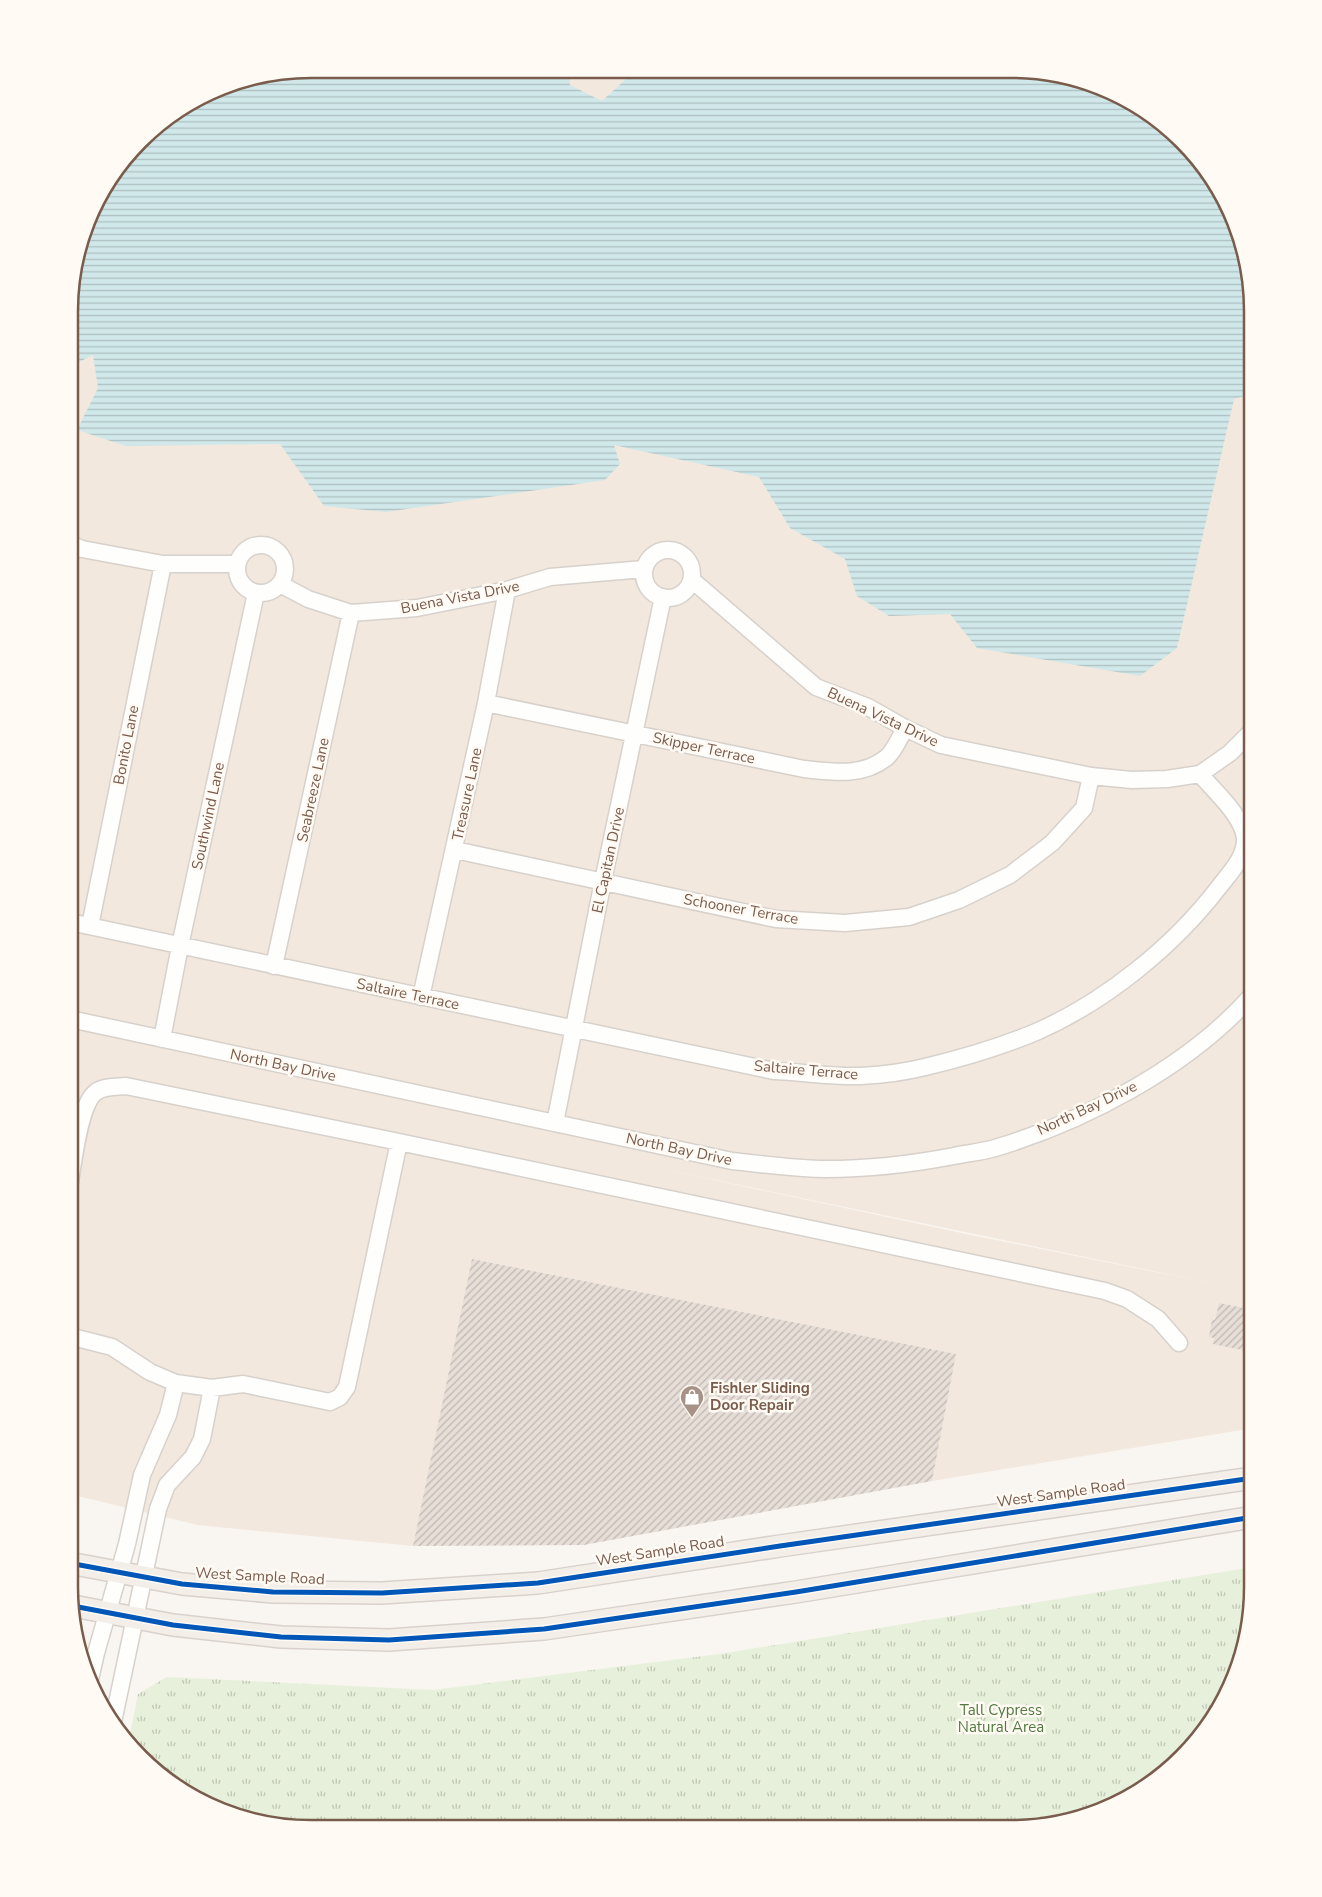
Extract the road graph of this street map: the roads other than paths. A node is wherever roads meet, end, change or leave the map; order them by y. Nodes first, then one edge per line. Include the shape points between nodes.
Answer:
1 (78, 547) edge
2 (163, 564) junction
3 (237, 564) junction
4 (644, 569) junction
5 (692, 580) junction
6 (280, 584) junction
7 (507, 590) junction
8 (256, 593) junction
9 (664, 597) junction
10 (351, 613) junction
11 (486, 704) junction
12 (905, 728) junction
13 (636, 734) junction
14 (1244, 739) edge
15 (1200, 774) junction
16 (1091, 776) junction
17 (1244, 836) edge
18 (1244, 844) edge
19 (455, 850) junction
20 (603, 881) junction
21 (78, 924) edge
22 (90, 926) junction
23 (180, 946) junction
24 (274, 966) junction
25 (421, 997) junction
26 (1244, 1004) edge
27 (78, 1021) edge
28 (573, 1029) junction
29 (162, 1039) junction
30 (555, 1123) junction
31 (78, 1141) edge
32 (399, 1142) junction
33 (78, 1338) edge
34 (1179, 1343) dead end
35 (176, 1384) junction
36 (212, 1388) junction
37 (1244, 1479) edge
38 (1244, 1518) edge
39 (78, 1565) edge
40 (119, 1574) junction
41 (145, 1577) junction
42 (78, 1607) edge
43 (108, 1613) junction
44 (136, 1618) junction
45 (93, 1668) edge
46 (115, 1713) edge

1 - 2 street
2 - 3 street
2 - 22 street, Bonito Lane
3 - 6 street via 252,547 259,545 274,549 284,562 284,577
3 - 8 street via 238,579
4 - 5 street via 658,551 674,550 681,552 691,564
4 - 7 street, Buena Vista Drive via 550,578
4 - 9 street via 650,590
5 - 9 street via 678,596
5 - 12 street, Buena Vista Drive via 816,687 868,707
6 - 8 street via 269,592
6 - 10 street, Buena Vista Drive via 308,599
7 - 10 street, Buena Vista Drive via 417,608
7 - 11 street, Treasure Lane
8 - 23 street, Southwind Lane
9 - 13 street, El Capitan Drive
10 - 24 street, Seabreeze Lane
11 - 13 street, Skipper Terrace
11 - 19 street, Treasure Lane
12 - 13 street, Skipper Terrace via 888,757 864,771 840,772 804,769
12 - 16 street, Buena Vista Drive via 941,745
13 - 20 street, El Capitan Drive
14 - 15 street
15 - 16 street, Buena Vista Drive via 1132,780
15 - 17 street, Saltaire Terrace via 1240,820
16 - 20 street, Schooner Terrace via 1084,808 1052,843 1010,875 959,900 909,916 845,923 776,919
18 - 28 street, Saltaire Terrace via 1240,859 1214,894 1179,933 1134,972 1087,1005 1038,1031 985,1052 923,1068 860,1076 774,1071
19 - 20 street, Schooner Terrace
19 - 25 street, Treasure Lane
20 - 28 street, El Capitan Drive
21 - 22 street, Saltaire Terrace
22 - 23 street, Saltaire Terrace
23 - 24 street, Saltaire Terrace
23 - 29 street, Southwind Lane
24 - 25 street, Saltaire Terrace
25 - 28 street, Saltaire Terrace
26 - 30 street, North Bay Drive via 1194,1050 1132,1089 1064,1123 994,1148 917,1163 826,1169 732,1161
27 - 29 street, North Bay Drive
28 - 30 street, El Capitan Drive
29 - 30 street, North Bay Drive
31 - 32 street via 90,1097 98,1090 126,1086
32 - 34 street via 1105,1291 1126,1299 1158,1319
32 - 36 street via 346,1387 340,1397 330,1402 243,1384
33 - 35 street via 112,1347 150,1372
35 - 36 street
35 - 40 street via 168,1415 142,1475
36 - 41 street via 202,1439 193,1456 167,1485 158,1509
37 - 41 main road, West Sample Road via 538,1583 382,1593 273,1592 182,1584
38 - 44 main road via 796,1592 544,1629 389,1640 281,1637
39 - 40 main road, West Sample Road
40 - 41 main road, West Sample Road
40 - 43 street
41 - 44 street
42 - 43 main road
43 - 44 main road
43 - 45 street
44 - 46 street

